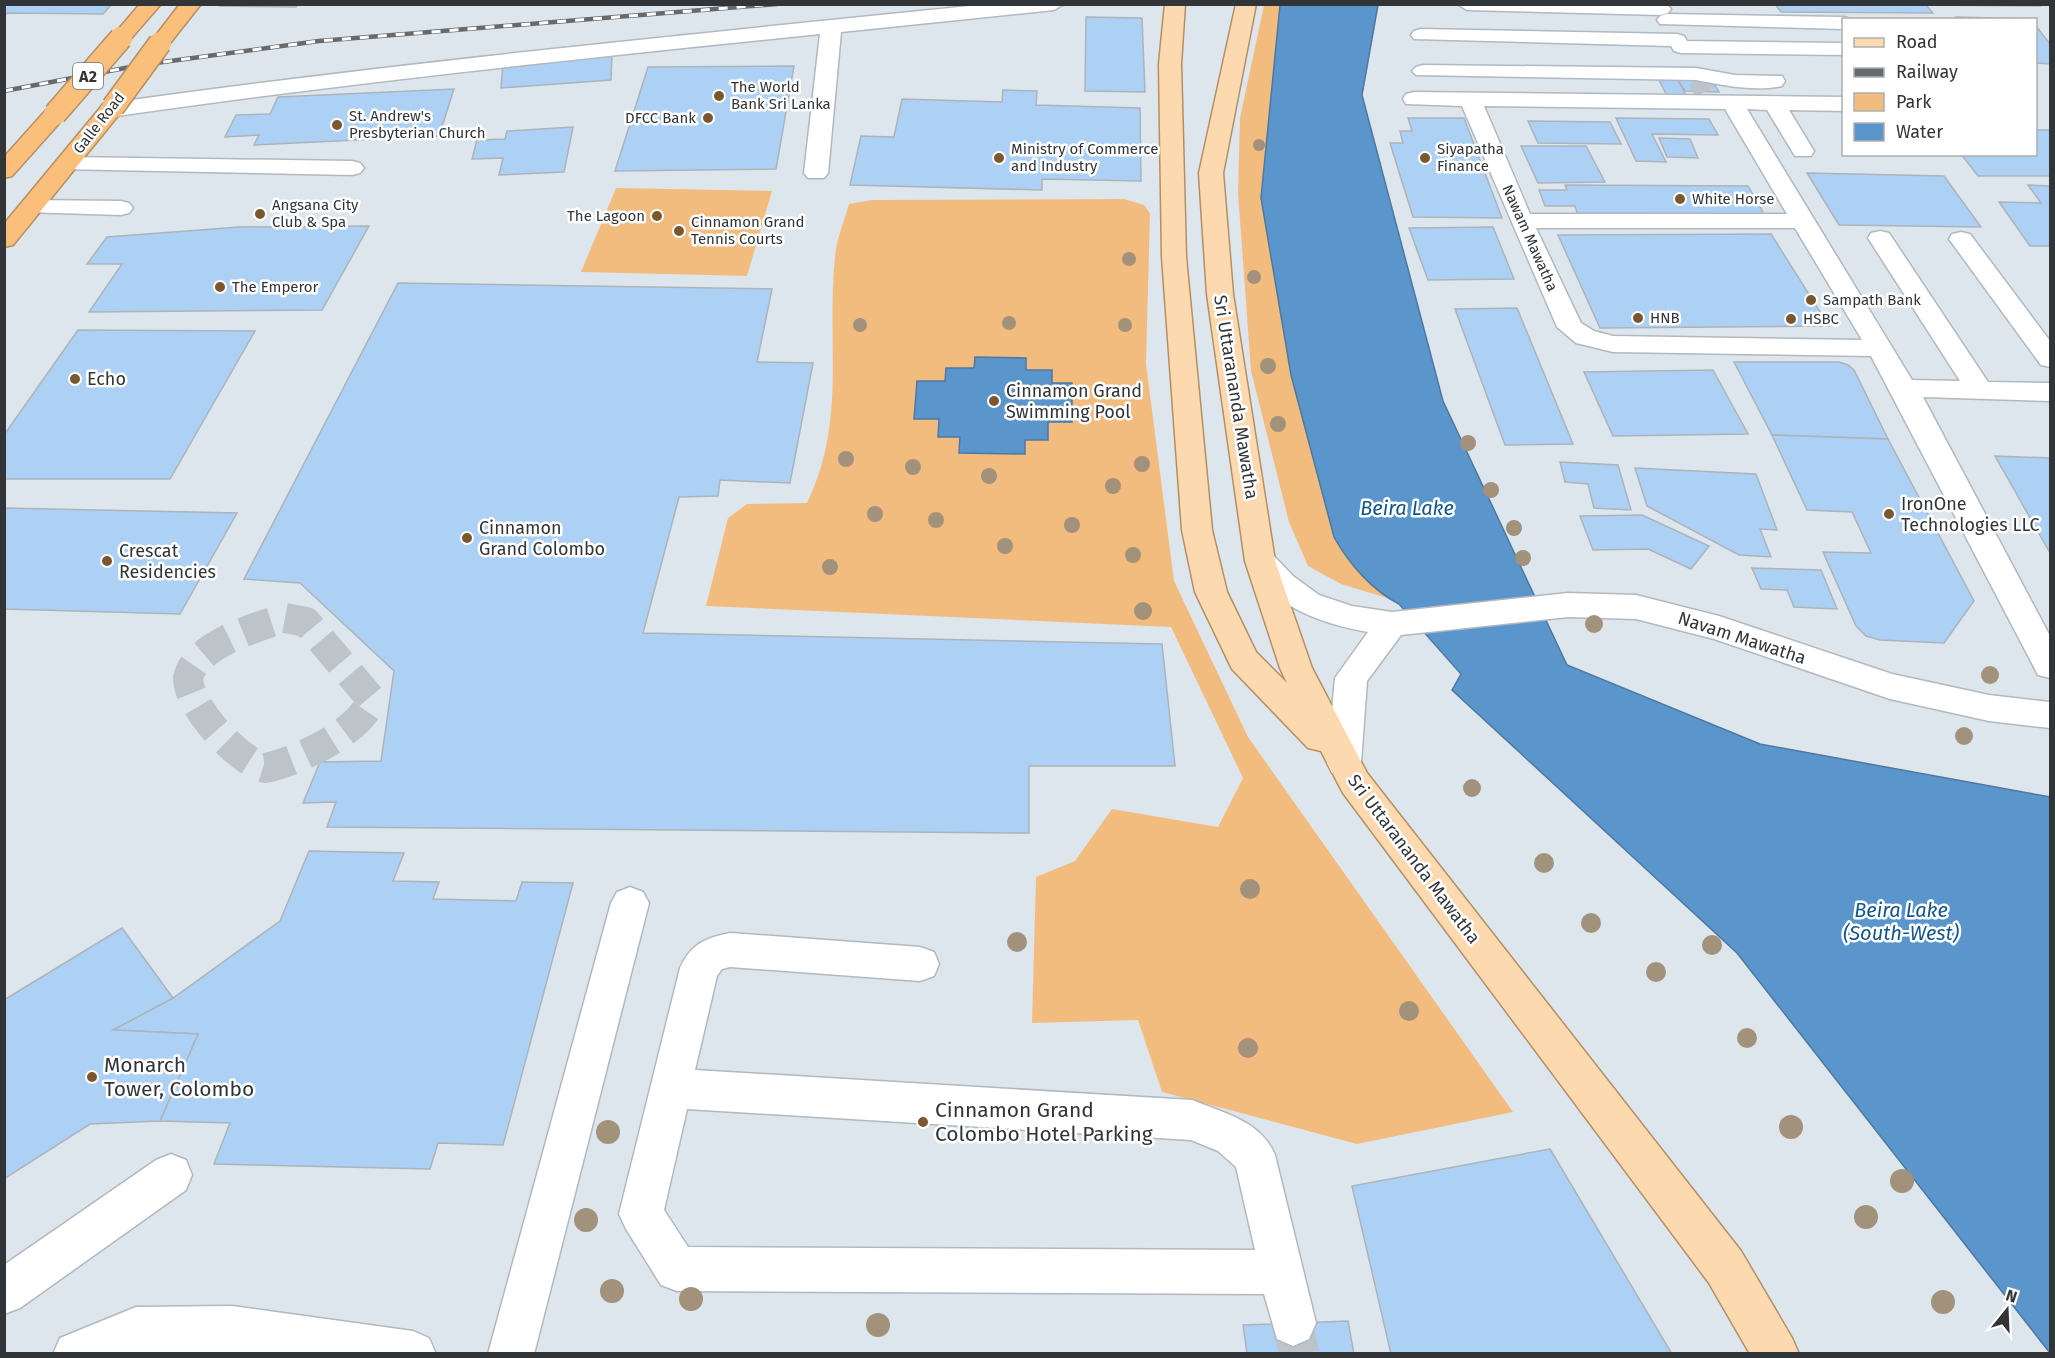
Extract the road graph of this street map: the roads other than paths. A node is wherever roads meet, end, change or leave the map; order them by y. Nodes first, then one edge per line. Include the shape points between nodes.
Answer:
1 (150, 4) edge
2 (191, 4) edge
3 (1054, 4) edge
4 (1175, 4) edge
5 (1246, 4) edge
6 (1467, 4) edge
7 (1662, 11) edge
8 (1842, 23) edge
9 (831, 26) junction
10 (1421, 35) dead end
11 (1679, 44) junction
12 (1842, 49) edge
13 (1423, 71) dead end
14 (1790, 81) dead end
15 (1708, 91) junction
16 (1414, 99) dead end
17 (1470, 100) junction
18 (1775, 104) junction
19 (111, 108) junction
20 (1841, 108) edge
21 (87, 136) junction
22 (32, 137) junction
23 (1803, 151) dead end
24 (68, 164) junction
25 (351, 168) dead end
26 (4, 171) edge
27 (816, 173) dead end
28 (32, 207) junction
29 (121, 208) dead end
30 (1521, 221) junction
31 (1804, 221) junction
32 (1880, 238) dead end
33 (1961, 239) dead end
34 (4, 240) edge
35 (1881, 348) junction
36 (2050, 359) edge
37 (1904, 388) junction
38 (1980, 390) junction
39 (2050, 392) edge
40 (1260, 561) junction
41 (1402, 623) junction
42 (2050, 666) edge
43 (2050, 715) edge
44 (1344, 763) junction
45 (630, 903) dead end
46 (920, 964) dead end
47 (670, 1088) junction
48 (171, 1175) dead end
49 (1282, 1272) junction
50 (4, 1292) edge
51 (1293, 1323) tunnel mouth
52 (76, 1353) edge
53 (412, 1353) edge
54 (511, 1353) edge
55 (1776, 1353) edge

1 - 22 highway, A2, bridge
2 - 19 highway, Galle Road / A2, bridge
3 - 9 street
4 - 44 main road via 1170,64 1174,257 1197,530 1211,592 1244,660
5 - 40 main road, Sri Uttarananda Mawatha via 1210,173 1220,294
6 - 7 street
7 - 8 street
7 - 11 street
9 - 19 street via 301,83
9 - 27 street
10 - 11 street
11 - 12 street
11 - 15 street
13 - 15 street
14 - 15 street via 1735,81
15 - 17 street
15 - 18 street
15 - 31 street
16 - 17 street
17 - 30 street, Nawam Mawatha
18 - 20 street
18 - 23 street
19 - 21 highway, Galle Road / A2
21 - 22 highway
21 - 24 highway, Galle Road / A2
22 - 26 highway, A2
24 - 25 street
24 - 28 highway, Galle Road / A2
28 - 29 street
28 - 34 highway, Galle Road / A2
30 - 31 street
30 - 35 street, Nawam Mawatha via 1570,327 1585,337 1613,344
31 - 35 street
32 - 38 street
33 - 36 street
35 - 37 street
37 - 38 street
37 - 42 street
38 - 39 street
40 - 41 street, Navam Mawatha via 1308,603 1350,617
40 - 44 main road, Sri Uttarananda Mawatha via 1296,668
41 - 43 street, Navam Mawatha via 1568,605 1636,607 1719,628 1890,686 1989,708
41 - 44 street via 1351,678
44 - 55 main road, Sri Uttarananda Mawatha via 1362,793 1725,1267
45 - 54 street
46 - 47 street via 730,950 711,954 699,969
47 - 49 street via 1192,1120 1233,1137 1254,1155
47 - 49 street via 641,1214 677,1269
48 - 50 street
49 - 51 street
52 - 53 street via 136,1330 220,1329

